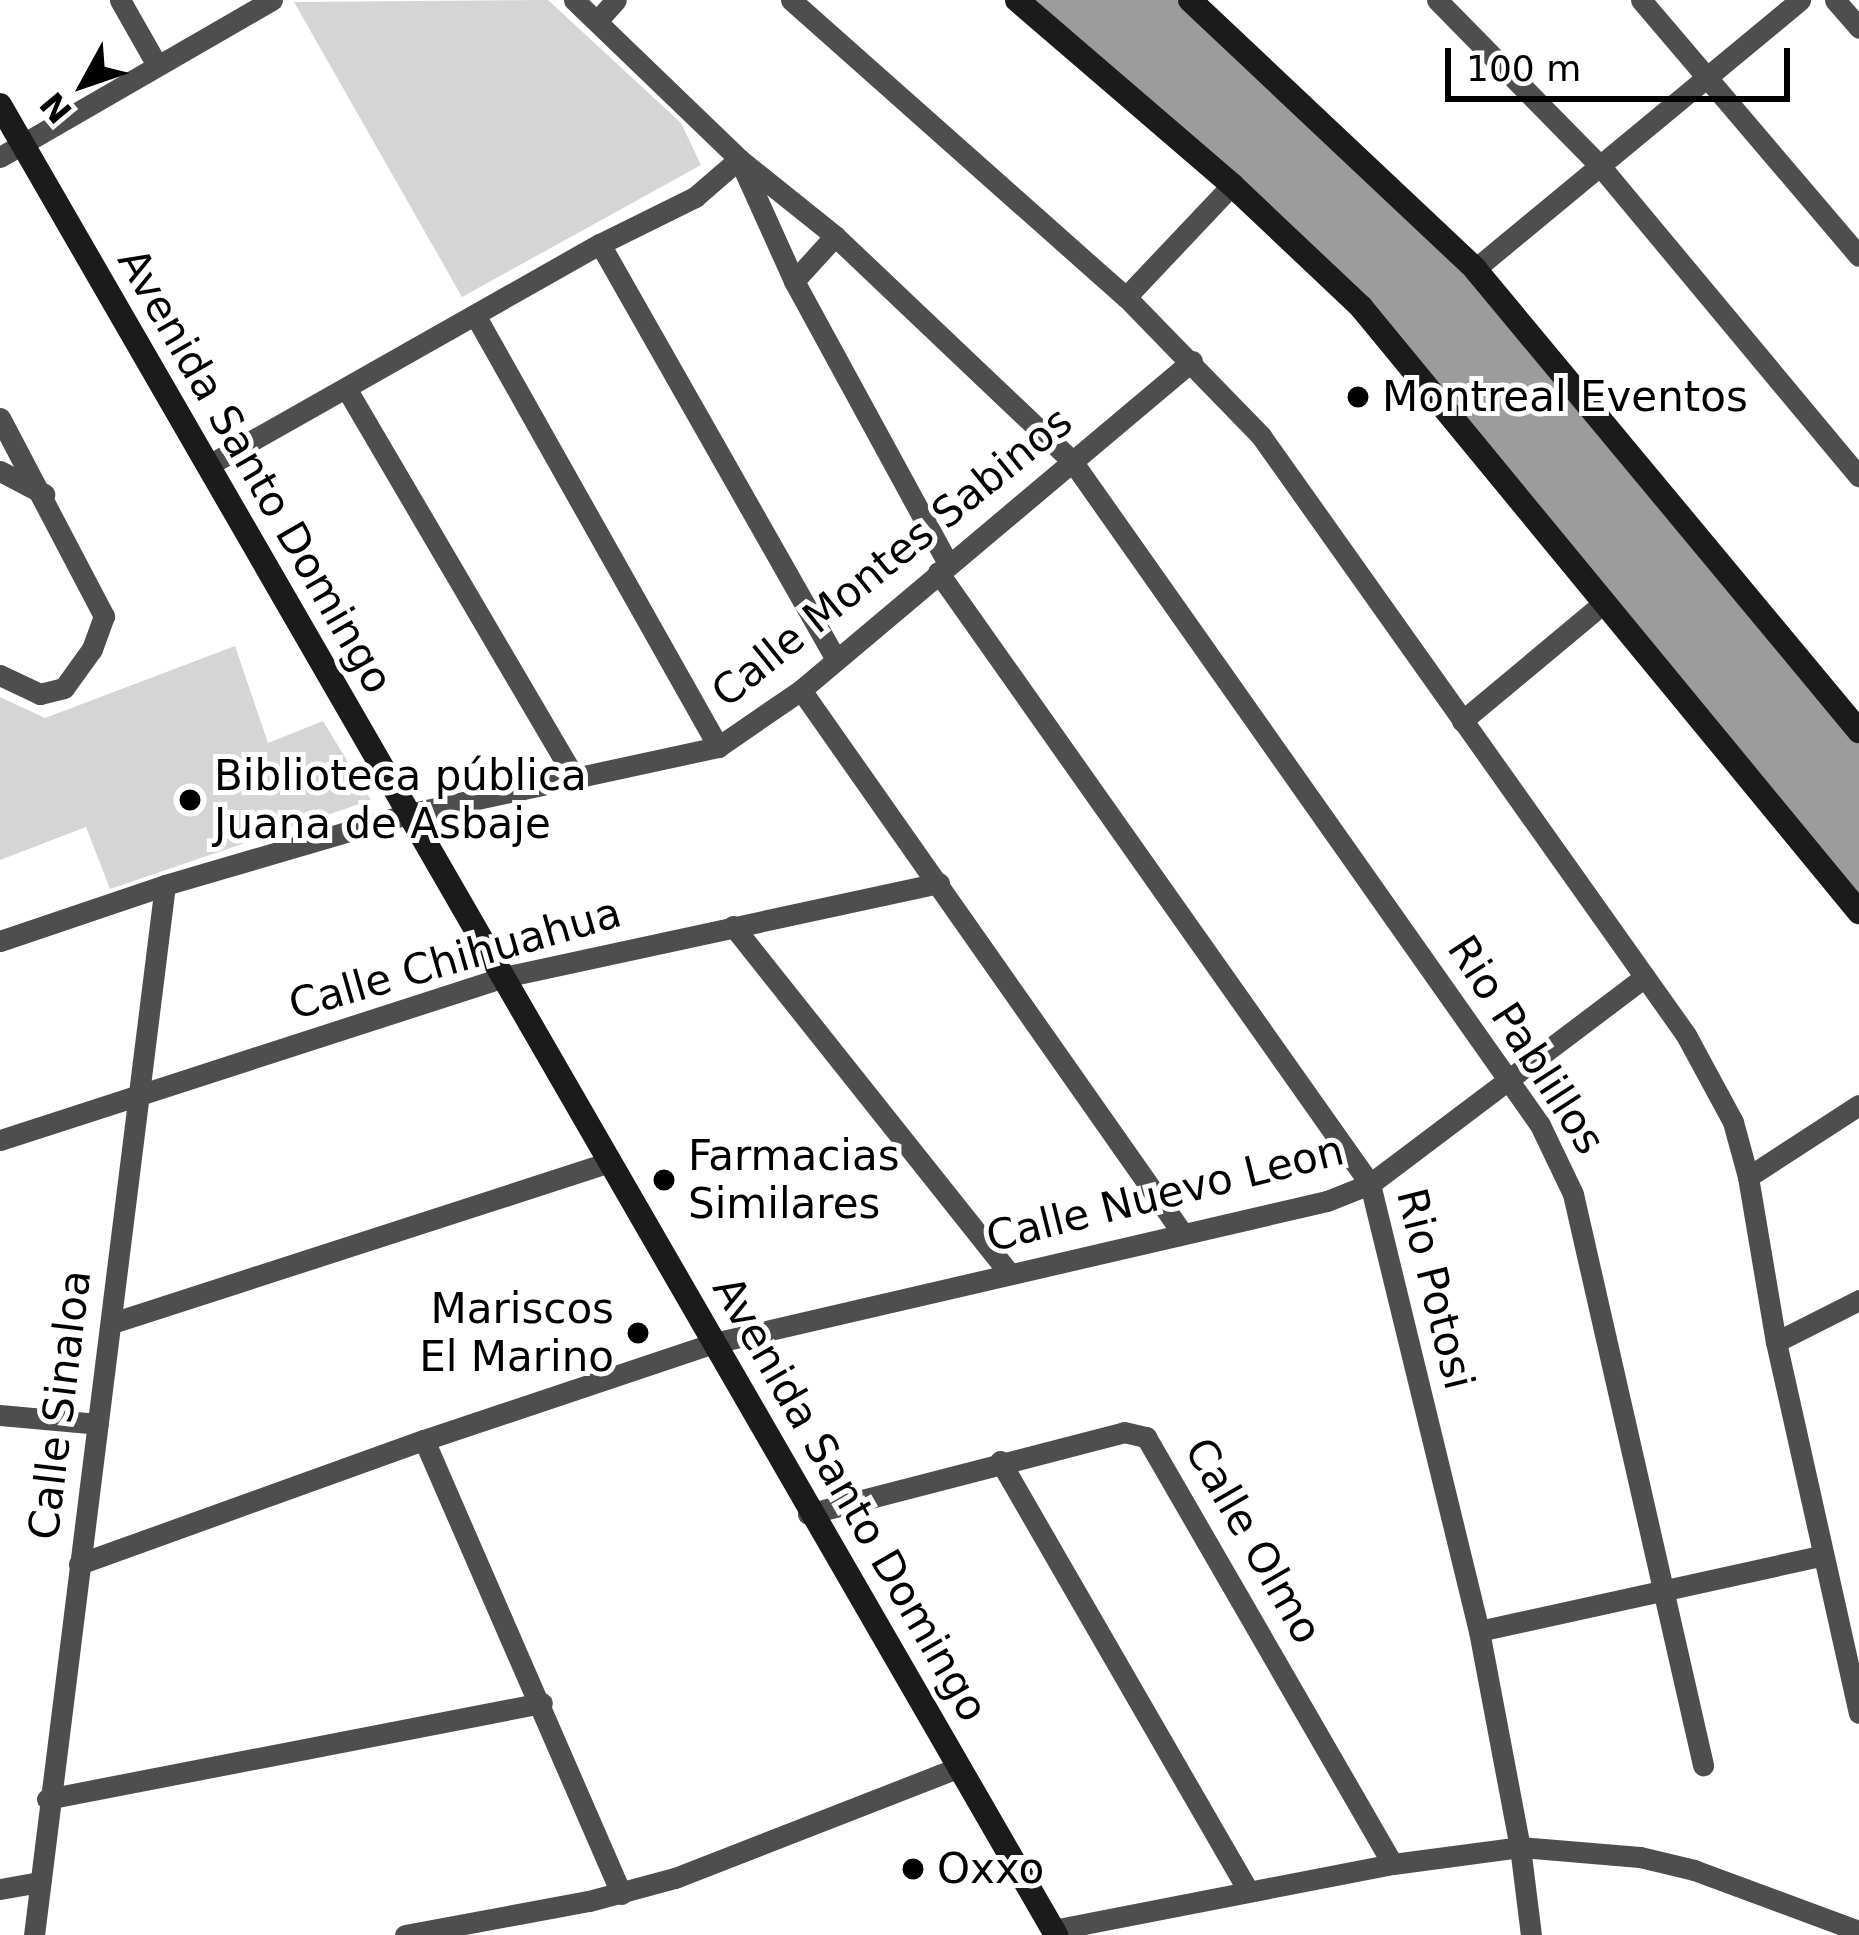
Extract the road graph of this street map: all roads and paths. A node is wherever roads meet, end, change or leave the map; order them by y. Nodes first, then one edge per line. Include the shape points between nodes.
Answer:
1 (120, 0) edge
2 (272, 0) edge
3 (574, 0) edge
4 (616, 0) edge
5 (791, 0) edge
6 (1018, 0) edge
7 (1190, 0) edge
8 (1437, 0) edge
9 (1641, 0) edge
10 (1800, 0) edge
11 (1835, 0) edge
12 (596, 21) junction
13 (1859, 28) edge
14 (158, 65) junction
15 (1709, 77) junction
16 (0, 105) edge
17 (11, 150) edge
18 (739, 160) junction
19 (1601, 166) junction
20 (1232, 185) junction
21 (835, 236) junction
22 (600, 244) junction
23 (1859, 256) edge
24 (1475, 269) junction
25 (794, 281) junction
26 (1126, 297) junction
27 (475, 315) junction
28 (1192, 361) junction
29 (346, 388) junction
30 (0, 418) edge
31 (1072, 461) junction
32 (207, 466) junction
33 (0, 471) edge
34 (1859, 477) edge
35 (44, 494) junction
36 (943, 568) junction
37 (1605, 602) junction
38 (836, 659) junction
39 (0, 676) edge
40 (801, 690) junction
41 (1462, 722) junction
42 (1859, 731) edge
43 (718, 748) junction
44 (575, 778) junction
45 (408, 814) junction
46 (939, 883) junction
47 (164, 885) junction
48 (1859, 912) edge
49 (733, 926) junction
50 (0, 941) edge
51 (504, 977) junction
52 (1645, 977) junction
53 (1509, 1078) junction
54 (136, 1095) junction
55 (1859, 1106) edge
56 (0, 1140) edge
57 (610, 1162) junction
58 (1748, 1177) junction
59 (1370, 1184) junction
60 (1181, 1231) junction
61 (1010, 1274) junction
62 (1859, 1300) edge
63 (112, 1324) junction
64 (1776, 1342) junction
65 (714, 1343) junction
66 (0, 1415) edge
67 (98, 1424) junction
68 (424, 1439) junction
69 (1000, 1461) junction
70 (808, 1514) junction
71 (1820, 1556) junction
72 (80, 1564) junction
73 (1661, 1588) junction
74 (1479, 1631) junction
75 (542, 1703) junction
76 (1859, 1712) edge
77 (1703, 1766) dead end
78 (960, 1767) junction
79 (47, 1799) junction
80 (1520, 1846) junction
81 (1393, 1864) junction
82 (40, 1882) junction
83 (0, 1889) edge
84 (1248, 1891) junction
85 (621, 1894) junction
86 (1859, 1931) edge
87 (1055, 1932) edge
88 (34, 1935) edge
89 (405, 1935) edge
90 (1531, 1935) edge

1 - 14 street
2 - 14 street
3 - 12 street, Rio Pablillos
4 - 12 street
5 - 26 street
6 - 20 main road
7 - 24 main road
8 - 19 street
9 - 15 street
10 - 15 street
11 - 13 street
12 - 18 street, Rio Pablillos
14 - 17 street
15 - 19 street
15 - 23 street
16 - 17 main road, Avenida Santo Domingo
17 - 32 main road, Avenida Santo Domingo
18 - 21 street, Rio Pablillos
18 - 22 street via 695,196
18 - 25 street, Rio Potosi
19 - 24 street
19 - 34 street
20 - 26 street
20 - 37 main road via 1361,307
21 - 25 street
21 - 31 street, Rio Pablillos
22 - 27 street
22 - 38 street
24 - 42 main road
25 - 36 street, Rio Potosi
26 - 28 street
27 - 29 street
27 - 43 street
28 - 31 street, Calle Montes Sabinos
28 - 41 street via 1261,436
29 - 32 street
29 - 44 street
30 - 35 street
31 - 36 street, Calle Montes Sabinos
31 - 53 street, Rio Pablillos
32 - 45 main road, Avenida Santo Domingo
33 - 35 street
35 - 39 street via 104,616 64,688 40,694
36 - 38 street, Calle Montes Sabinos
36 - 59 street, Rio Potosi
37 - 41 street
37 - 48 main road
38 - 40 street, Calle Montes Sabinos
40 - 43 street, Calle Montes Sabinos
40 - 46 street
41 - 52 street
43 - 44 street, Calle Montes Sabinos
44 - 45 street, Calle Montes Sabinos
45 - 47 street, Calle Montes Sabinos
45 - 51 main road, Avenida Santo Domingo
46 - 49 street, Calle Chihuahua
46 - 60 street
47 - 50 street, Calle Montes Sabinos
47 - 54 street, Calle Sinaloa
49 - 51 street, Calle Chihuahua
49 - 61 street
51 - 54 street, Calle Chihuahua
51 - 57 main road, Avenida Santo Domingo
52 - 53 street, Calle Nuevo Leon
52 - 58 street via 1712,1080
53 - 59 street, Calle Nuevo Leon
53 - 73 street, Rio Pablillos via 1557,1152 1573,1194
54 - 56 street, Calle Chihuahua
54 - 63 street, Calle Sinaloa
55 - 58 street
57 - 63 street
57 - 65 main road, Avenida Santo Domingo
58 - 64 street
59 - 60 street, Calle Nuevo Leon via 1327,1201
59 - 74 street, Rio Potosi
60 - 61 street, Calle Nuevo Leon
61 - 65 street, Calle Nuevo Leon
62 - 64 street
63 - 67 street, Calle Sinaloa
64 - 71 street
65 - 68 street, Calle Nuevo Leon
65 - 70 main road, Avenida Santo Domingo
66 - 67 street
67 - 72 street, Calle Sinaloa
68 - 72 street, Calle Nuevo Leon
68 - 75 street
69 - 70 street, Calle Olmo
69 - 81 street, Calle Olmo via 1124,1432 1146,1437
69 - 84 street
70 - 78 main road, Avenida Santo Domingo
71 - 73 street
71 - 76 street
72 - 79 street, Calle Sinaloa
73 - 74 street
73 - 77 street, Rio Pablillos
74 - 80 street, Rio Potosi
75 - 79 street
75 - 85 street
78 - 85 street via 773,1844
78 - 87 main road, Avenida Santo Domingo
79 - 82 street, Calle Sinaloa
80 - 81 street
80 - 86 street via 1694,1870
80 - 90 street, Rio Potosi
81 - 84 street
82 - 83 street
82 - 88 street, Calle Sinaloa
84 - 87 street
85 - 89 street

